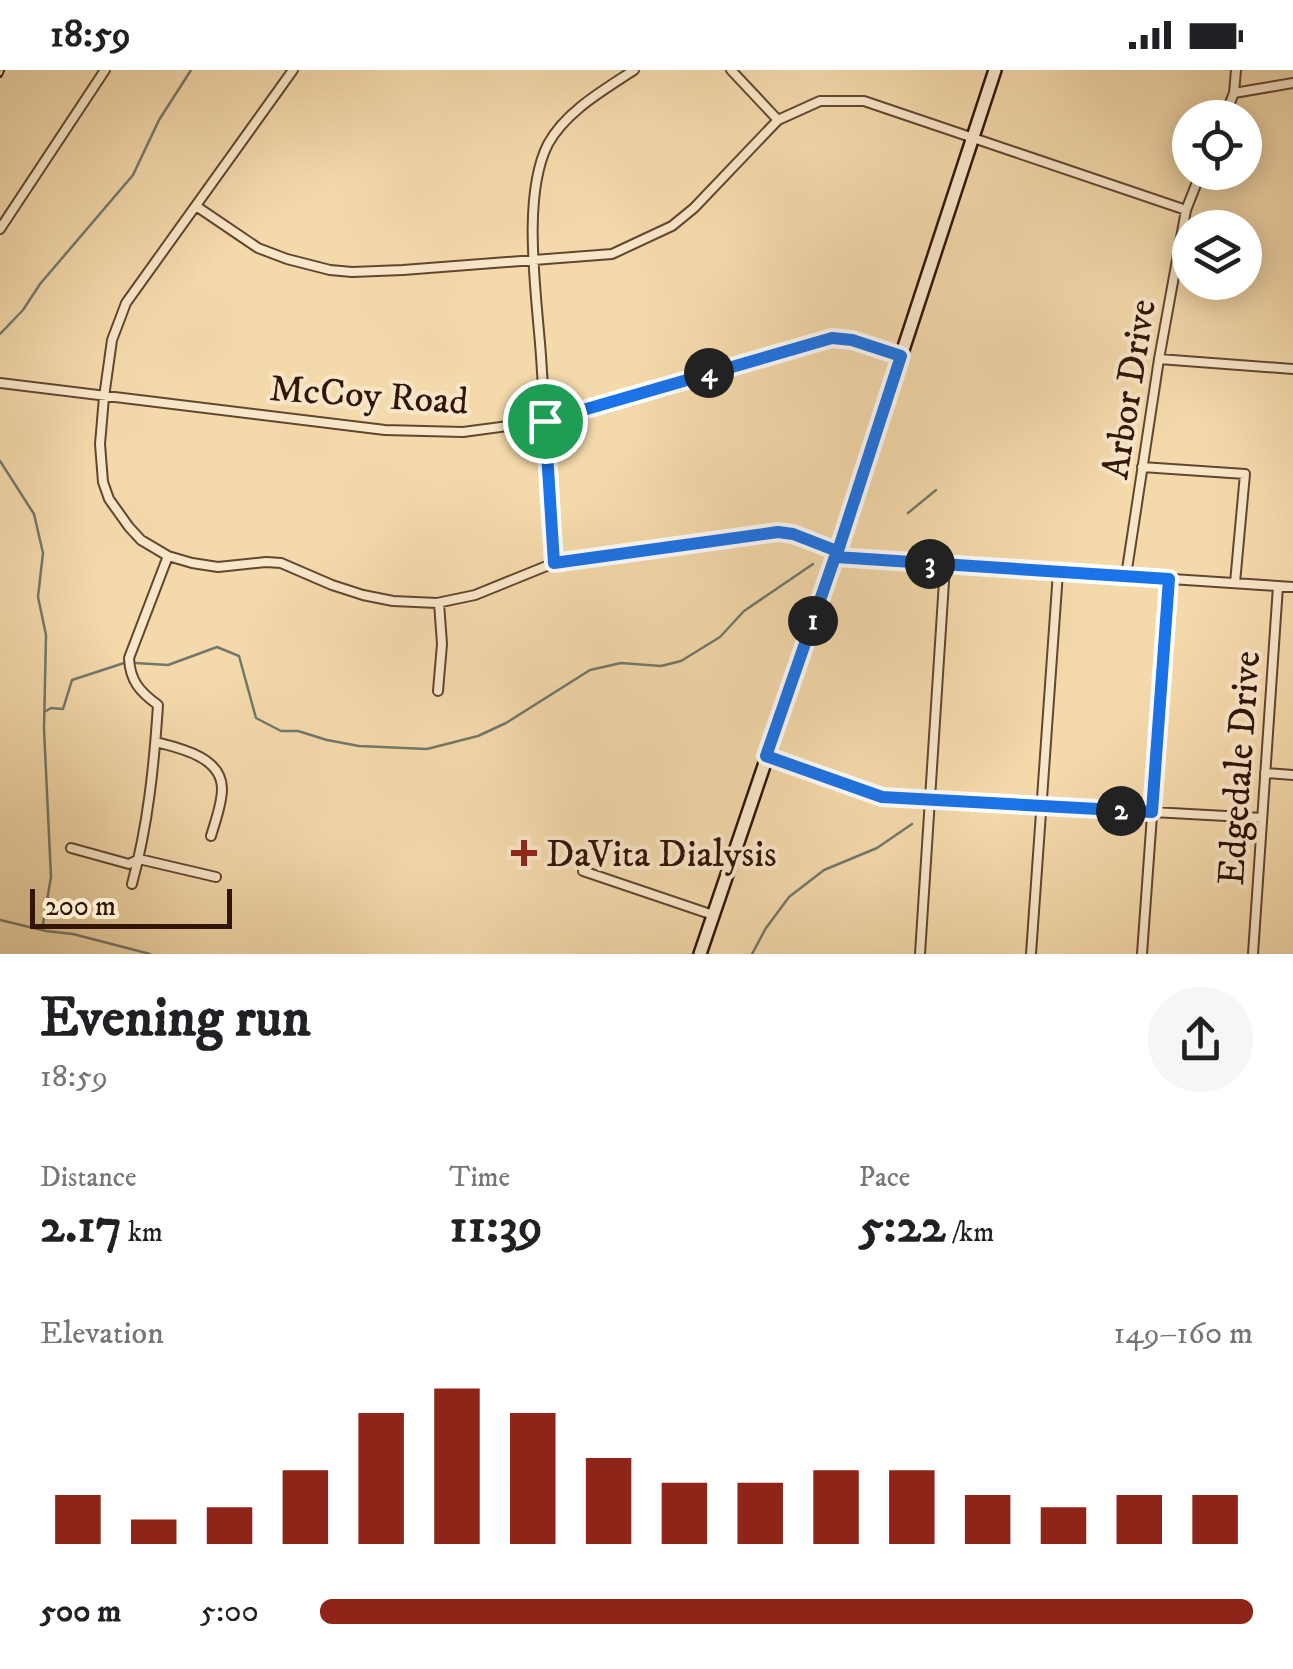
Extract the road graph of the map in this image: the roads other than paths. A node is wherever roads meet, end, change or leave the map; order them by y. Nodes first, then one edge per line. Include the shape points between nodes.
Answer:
1 (105, 70) edge
2 (293, 70) edge
3 (634, 70) edge
4 (731, 70) edge
5 (995, 70) edge
6 (1236, 70) edge
7 (1293, 83) edge
8 (1234, 93) junction
9 (1231, 100) edge
10 (778, 120) junction
11 (973, 136) junction
12 (1194, 190) edge
13 (196, 206) junction
14 (1186, 210) joint
15 (0, 229) edge
16 (535, 260) junction
17 (1172, 287) edge
18 (901, 356) junction
19 (1159, 359) junction
20 (1293, 368) edge
21 (0, 383) edge
22 (104, 396) junction
23 (545, 421) junction
24 (1142, 467) junction
25 (836, 554) junction
26 (168, 556) junction
27 (554, 563) junction
28 (945, 566) junction
29 (1058, 572) junction
30 (1126, 576) junction
31 (1169, 579) junction
32 (1235, 583) junction
33 (1278, 586) junction
34 (1293, 587) edge
35 (439, 603) junction
36 (438, 691) dead end
37 (156, 742) junction
38 (766, 756) junction
39 (1264, 773) junction
40 (1293, 775) edge
41 (930, 800) junction
42 (1041, 807) junction
43 (1152, 812) junction
44 (1262, 818) junction
45 (211, 836) dead end
46 (71, 848) dead end
47 (138, 860) junction
48 (583, 871) dead end
49 (216, 877) dead end
50 (132, 884) dead end
51 (713, 914) junction
52 (700, 954) edge
53 (920, 954) edge
54 (1031, 954) edge
55 (1142, 954) edge
56 (1253, 954) edge

1 - 15 street
2 - 13 street
3 - 16 street via 581,107 548,144 532,209
4 - 10 street
5 - 11 main road
6 - 8 street
7 - 8 street
8 - 9 street
10 - 11 street via 820,101 864,101
10 - 16 street via 672,226 612,254
11 - 14 street
11 - 18 main road
12 - 14 street, Arbor Drive
13 - 16 street via 258,248 330,270
13 - 22 street via 126,303 112,340
16 - 23 street
17 - 19 street, Arbor Drive
18 - 23 street, McCoy Road via 832,338
18 - 25 main road
19 - 20 street
19 - 24 street, Arbor Drive
21 - 22 street, McCoy Road
22 - 23 street, McCoy Road via 385,430 463,432
22 - 26 street via 100,464 108,498 141,540
23 - 27 street
24 - 30 street, Arbor Drive
24 - 32 street via 1245,474
25 - 27 street via 778,532
25 - 28 street
25 - 38 main road
26 - 35 street via 218,566 281,564 362,595
26 - 37 street via 129,658 141,693 158,705
27 - 35 street
28 - 29 street
28 - 41 street
29 - 30 street
29 - 42 street
30 - 31 street
31 - 32 street
31 - 43 street
32 - 33 street
33 - 34 street
33 - 39 street, Edgedale Drive
35 - 36 street
37 - 45 street via 207,761 218,773 222,793
37 - 47 street
38 - 41 street via 882,797
38 - 51 main road
39 - 40 street
39 - 44 street, Edgedale Drive
41 - 42 street
41 - 53 street
42 - 43 street
42 - 54 street
43 - 44 street
43 - 55 street
44 - 56 street, Edgedale Drive
46 - 47 street via 130,864
47 - 49 street
47 - 50 street
48 - 51 street
51 - 52 main road

